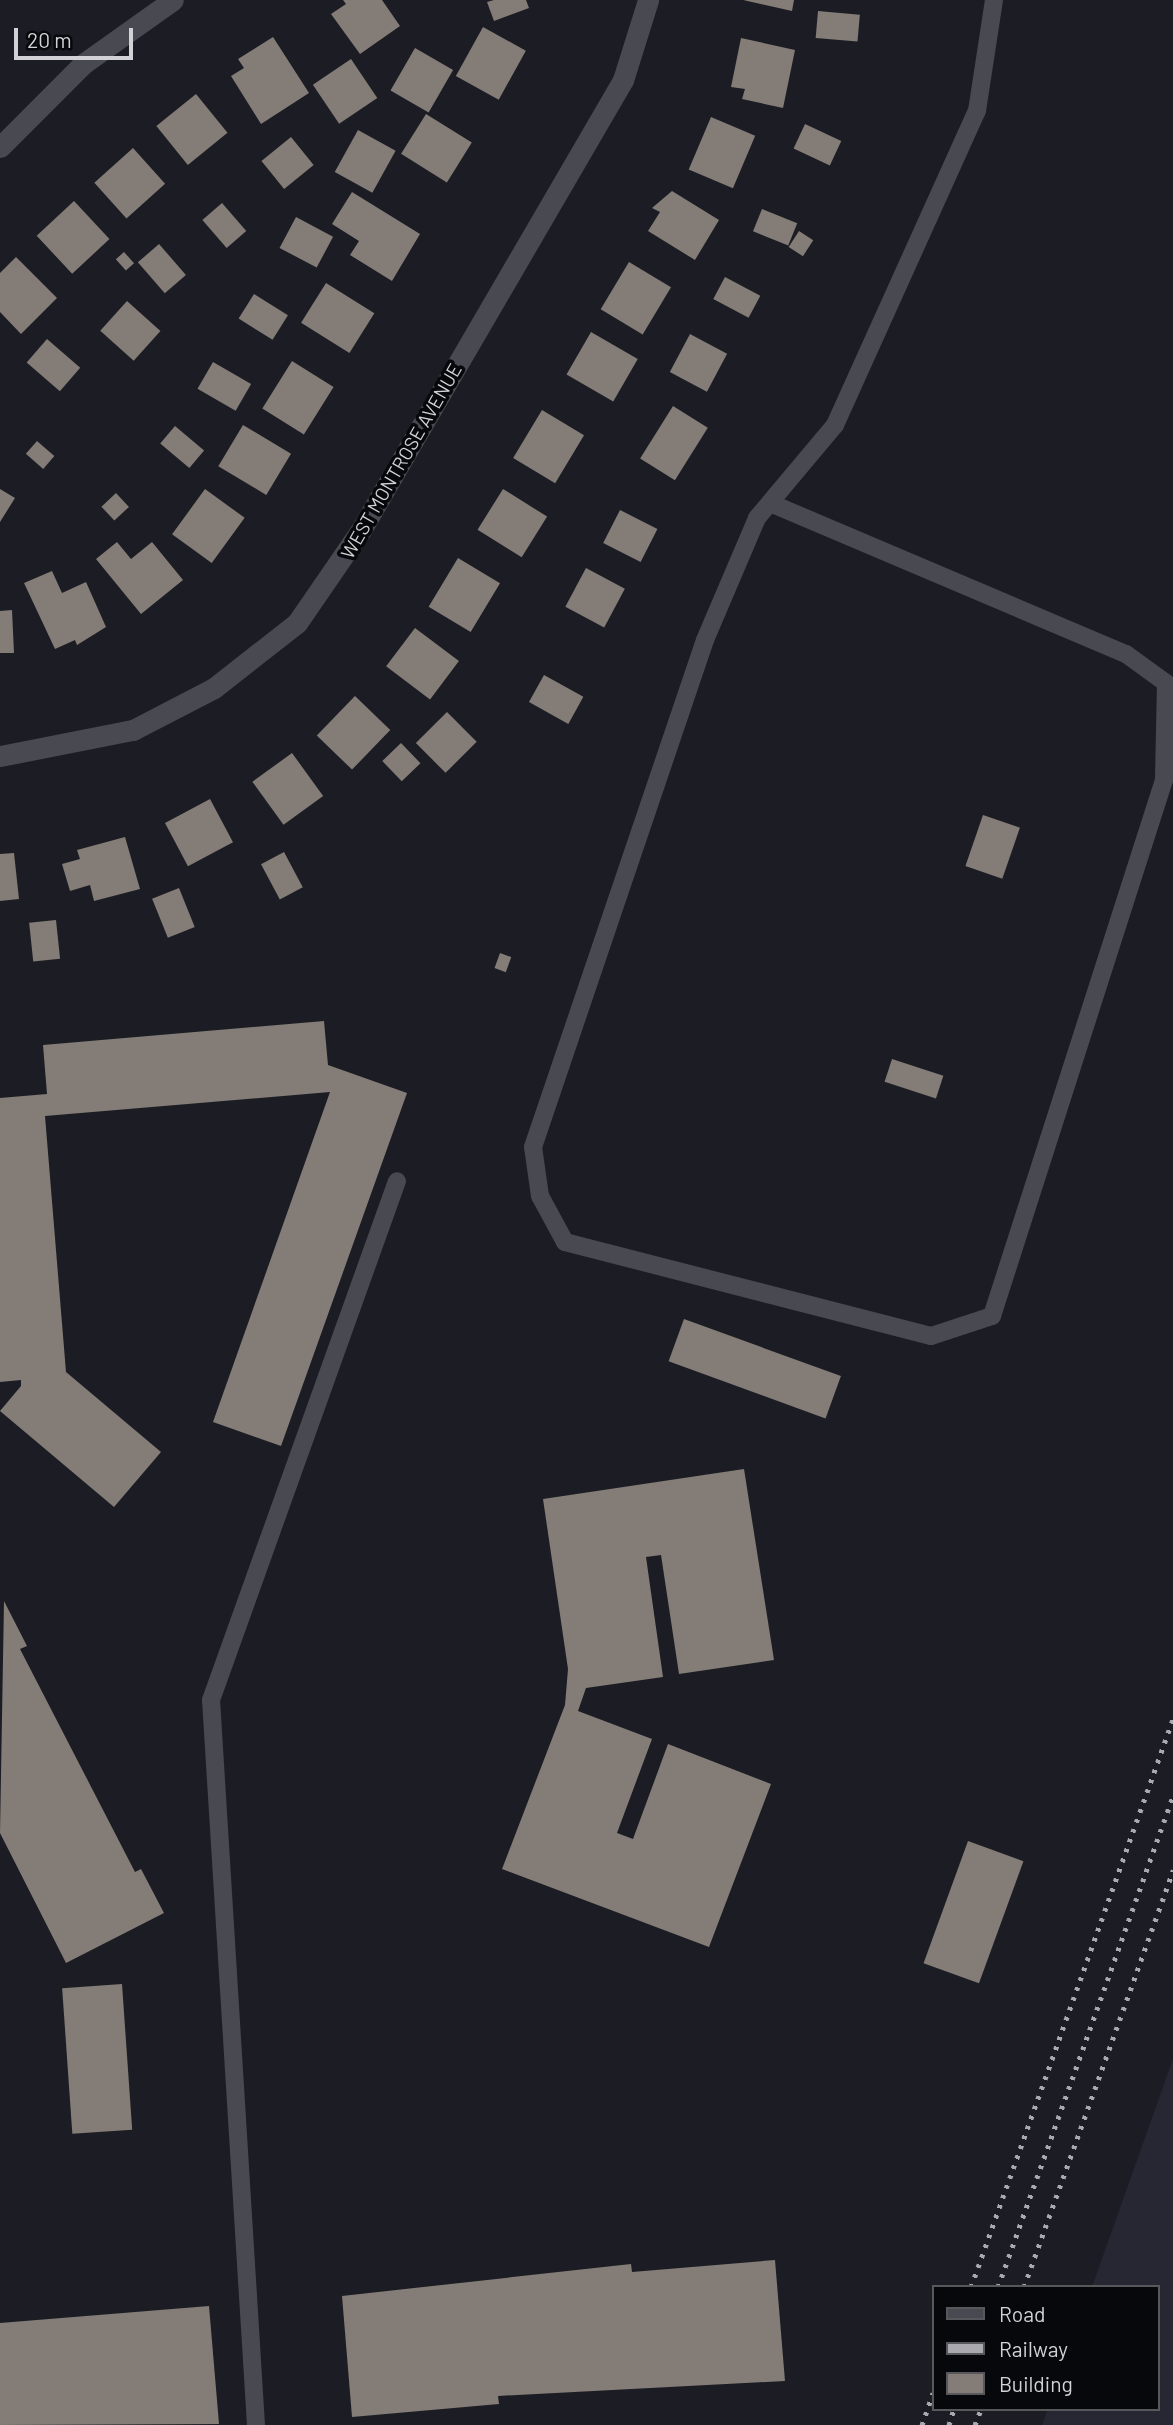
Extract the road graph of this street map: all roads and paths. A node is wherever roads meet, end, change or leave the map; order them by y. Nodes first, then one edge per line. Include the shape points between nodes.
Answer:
1 (173, 0) edge
2 (648, 0) edge
3 (993, 0) edge
4 (0, 147) edge
5 (770, 503) junction
6 (0, 756) edge
7 (397, 1181) dead end
8 (256, 2425) edge

1 - 4 street via 83,64
2 - 6 street, WEST MONTROSE AVENUE via 623,80 361,530 297,623 214,688 133,730
3 - 5 lane via 977,111 835,425
5 - 5 lane via 757,518 705,640 533,1147 540,1196 565,1242 931,1336 992,1316 1164,780 1166,683 1126,654
7 - 8 lane via 211,1700

